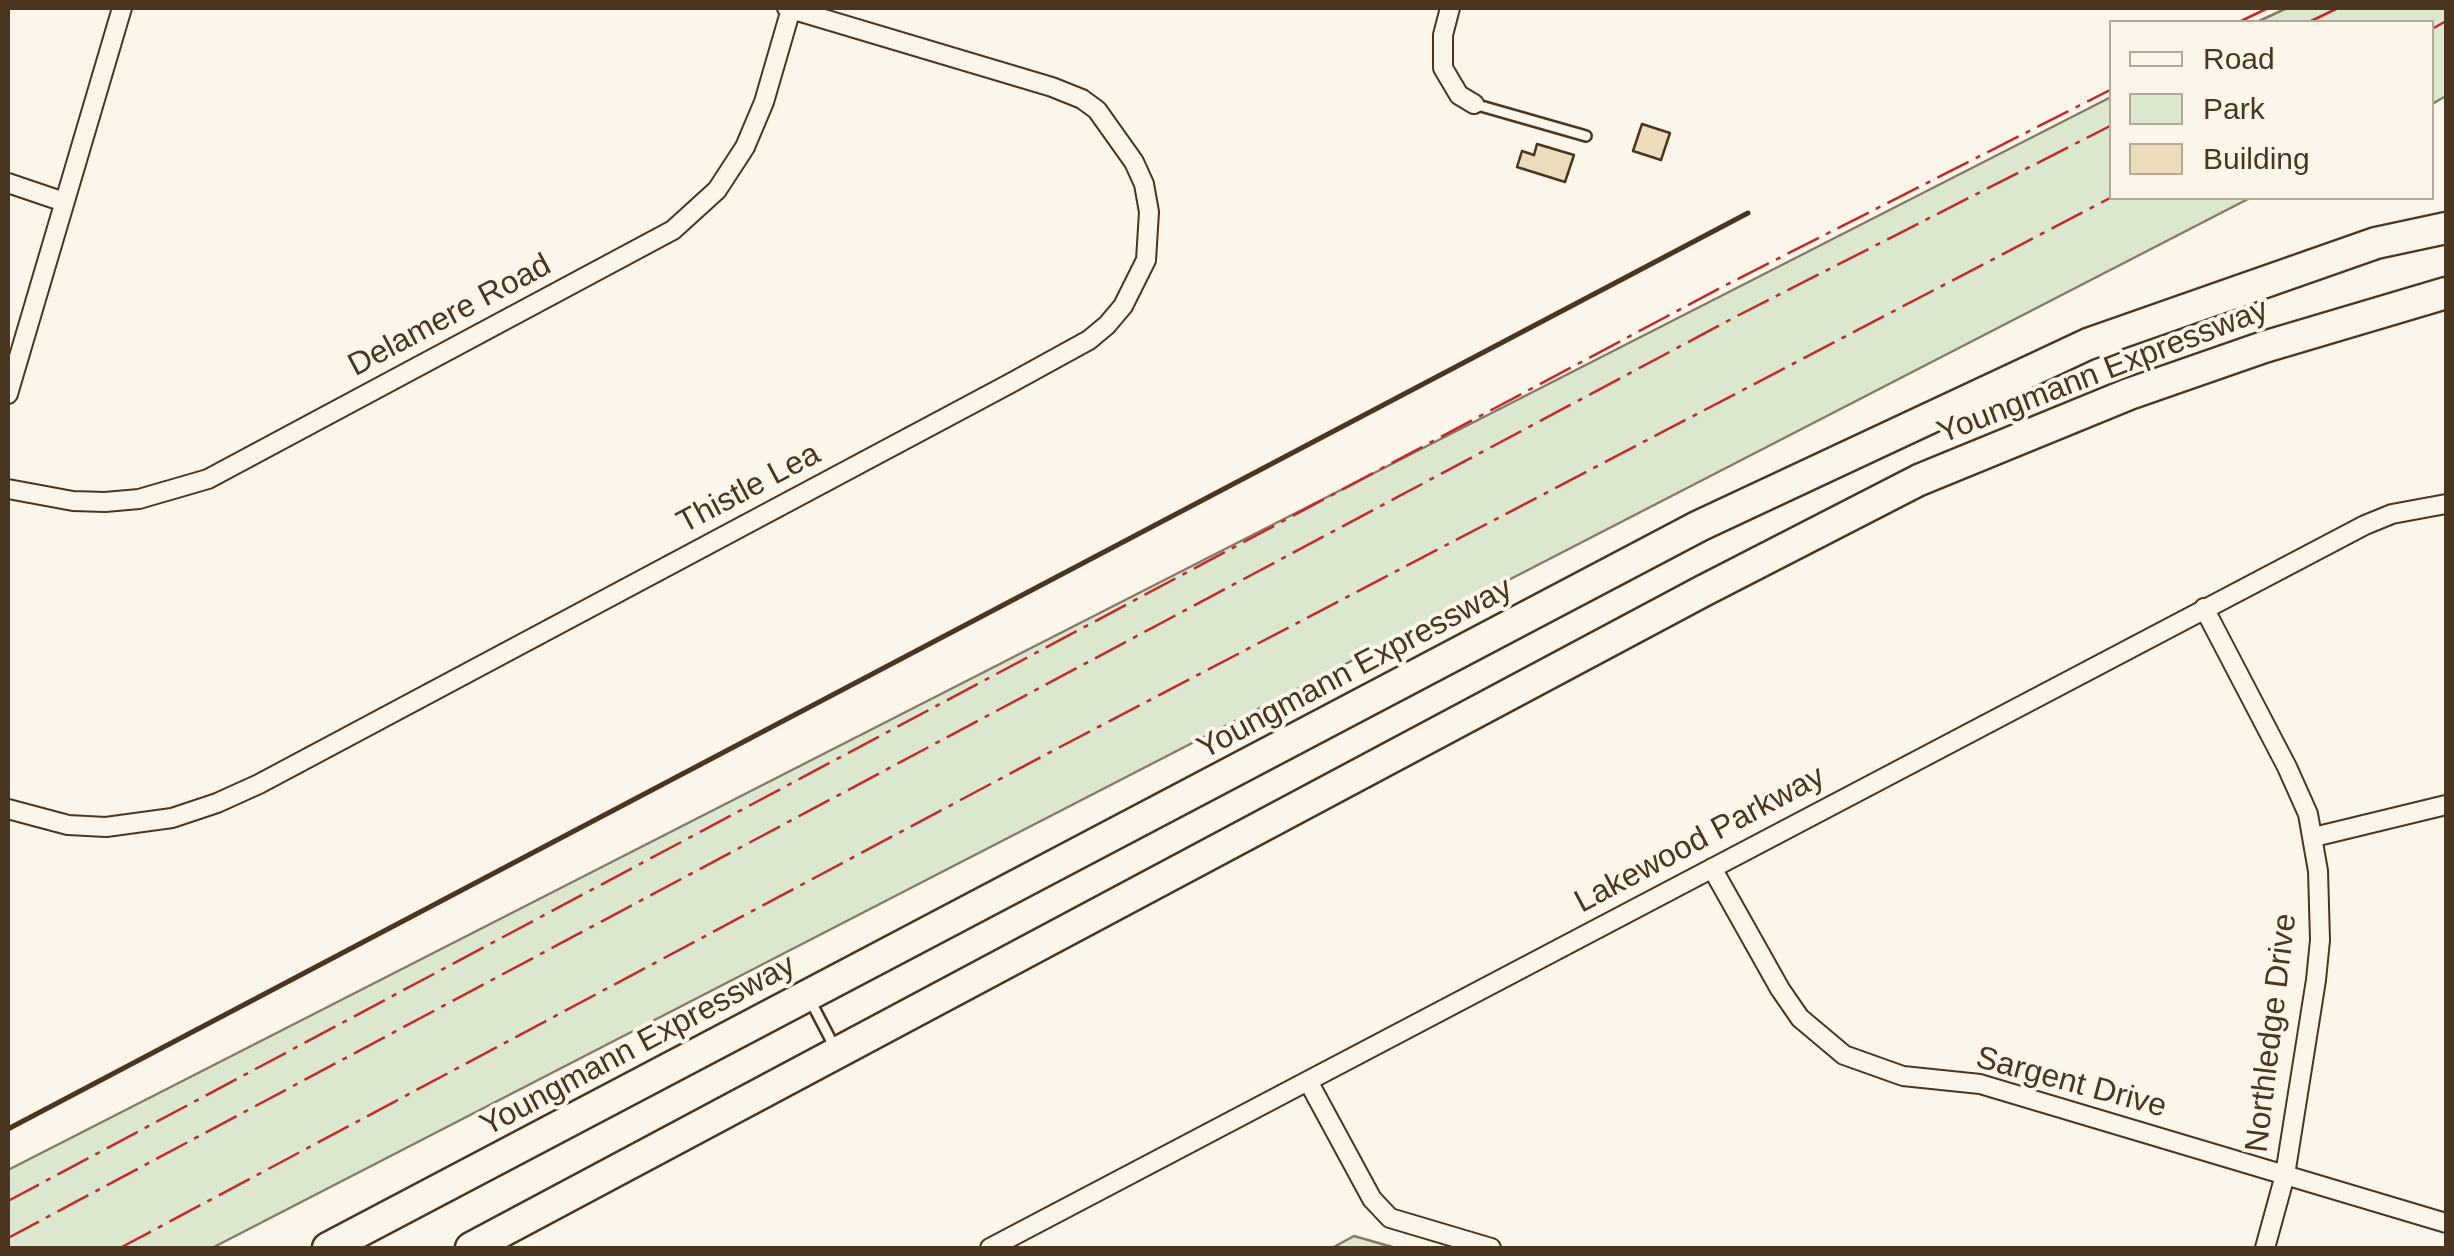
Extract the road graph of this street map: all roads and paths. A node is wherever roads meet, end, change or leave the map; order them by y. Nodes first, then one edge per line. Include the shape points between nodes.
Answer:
1 (122, 8) edge
2 (789, 8) edge
3 (1450, 8) edge
4 (1474, 104) joint
5 (1586, 136) dead end
6 (8, 182) edge
7 (64, 202) junction
8 (2446, 228) edge
9 (2446, 293) edge
10 (8, 394) edge
11 (8, 490) edge
12 (2446, 504) edge
13 (2204, 608) junction
14 (2446, 804) edge
15 (8, 809) edge
16 (2314, 836) junction
17 (1712, 868) junction
18 (808, 996) junction
19 (838, 1053) junction
20 (1308, 1081) junction
21 (2285, 1175) junction
22 (2446, 1223) edge
23 (328, 1248) edge
24 (472, 1248) edge
25 (990, 1248) edge
26 (1491, 1248) edge
27 (2265, 1248) edge

1 - 7 street
2 - 11 street, Delamere Road via 745,148 717,190 673,230 208,479 139,500 105,502
2 - 15 street, Thistle Lea via 1082,99 1119,137 1144,184 1150,236 1136,284 1107,325 1009,384 259,784 139,825 68,824
3 - 4 street via 1443,68 1459,95
4 - 5 lane
6 - 7 street
7 - 10 street
8 - 18 highway, Youngmann Expressway via 2376,243 2088,344 1805,476
9 - 19 highway, Youngmann Expressway via 2128,394 1919,480
12 - 13 street, Lakewood Parkway via 2378,519
13 - 16 street, Northledge Drive via 2287,767
13 - 17 street, Lakewood Parkway
14 - 16 street
16 - 21 street, Northledge Drive via 2320,940
17 - 20 street, Lakewood Parkway
17 - 21 street, Sargent Drive via 1800,1018 1844,1055 1903,1076 1980,1084
18 - 19 lane
18 - 23 highway, Youngmann Expressway
19 - 24 highway, Youngmann Expressway
20 - 25 street, Lakewood Parkway
20 - 26 street via 1372,1199 1390,1218
21 - 22 street, Sargent Drive
21 - 27 street, Northledge Drive

